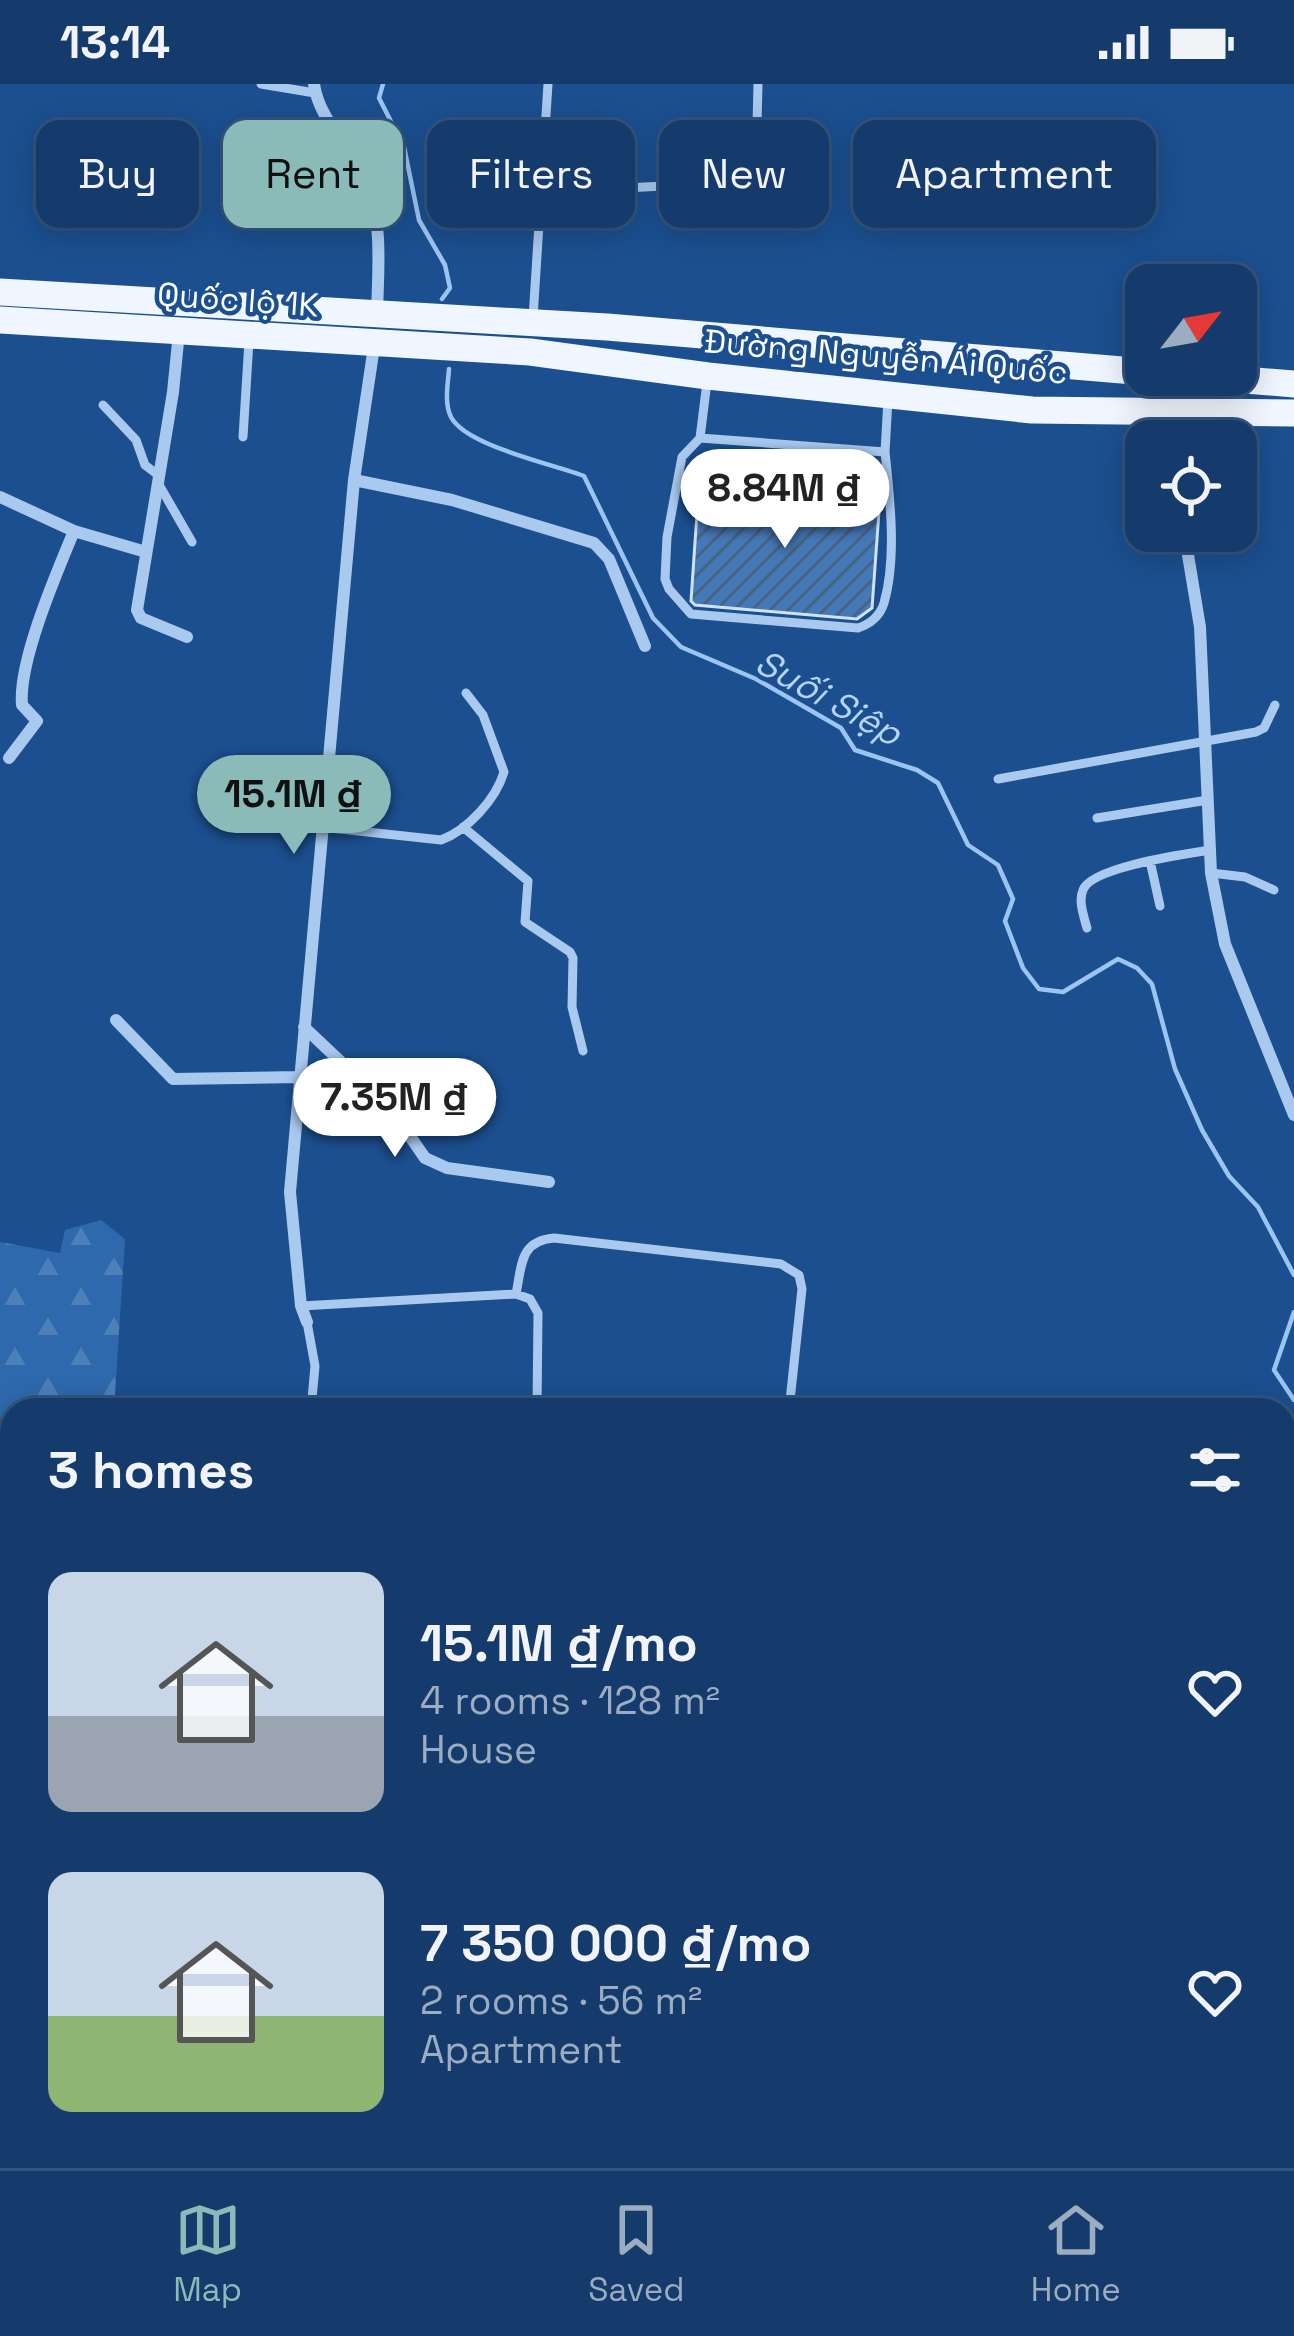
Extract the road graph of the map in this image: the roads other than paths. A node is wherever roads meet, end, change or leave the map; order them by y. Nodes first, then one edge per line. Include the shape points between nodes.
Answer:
1 (261, 84) edge
2 (548, 84) edge
3 (758, 84) edge
4 (315, 88) edge
5 (546, 120) edge
6 (757, 120) edge
7 (539, 228) edge
8 (0, 292) edge
9 (377, 313) junction
10 (0, 320) edge
11 (532, 324) junction
12 (179, 331) junction
13 (249, 335) junction
14 (470, 335) junction
15 (375, 344) junction
16 (1125, 370) edge
17 (708, 376) junction
18 (1257, 381) edge
19 (1294, 384) edge
20 (888, 393) junction
21 (103, 405) dead end
22 (1294, 413) edge
23 (1233, 420) edge
24 (1125, 421) edge
25 (243, 436) dead end
26 (700, 438) junction
27 (885, 452) junction
28 (158, 479) junction
29 (354, 480) junction
30 (0, 497) edge
31 (74, 531) junction
32 (192, 542) dead end
33 (146, 552) junction
34 (1188, 552) edge
35 (187, 638) dead end
36 (645, 646) dead end
37 (466, 694) dead end
38 (1275, 705) dead end
39 (1206, 743) junction
40 (9, 758) dead end
41 (998, 779) dead end
42 (1208, 800) junction
43 (1097, 818) dead end
44 (321, 827) junction
45 (463, 827) junction
46 (1210, 850) junction
47 (1150, 861) junction
48 (1211, 873) junction
49 (1274, 890) dead end
50 (1160, 906) dead end
51 (1087, 928) dead end
52 (116, 1020) dead end
53 (304, 1027) junction
54 (583, 1051) dead end
55 (1294, 1072) edge
56 (300, 1077) junction
57 (1280, 1080) junction
58 (1294, 1114) edge
59 (549, 1182) dead end
60 (516, 1294) junction
61 (301, 1306) junction
62 (307, 1322) joint
63 (312, 1398) edge
64 (537, 1398) edge
65 (789, 1398) edge

1 - 4 lane
2 - 5 lane
3 - 6 lane
4 - 9 street via 367,182 376,218
7 - 11 lane
8 - 9 main road, Quốc lộ 1K
9 - 14 main road, Quốc lộ 1K
9 - 15 street
10 - 12 main road, Quốc lộ 1K
11 - 14 main road, Đường Nguyễn Ái Quốc
11 - 16 main road, Đường Nguyễn Ái Quốc
12 - 13 main road, Quốc lộ 1K
12 - 28 street
13 - 15 main road, Quốc lộ 1K
13 - 25 lane
14 - 15 main road, Quốc lộ 1K
14 - 17 main road, Đường Nguyễn Ái Quốc via 530,352
15 - 29 street
17 - 20 main road, Đường Nguyễn Ái Quốc
17 - 26 lane
18 - 19 main road
20 - 24 main road, Đường Nguyễn Ái Quốc
20 - 27 lane
21 - 28 lane
22 - 23 main road, Đường Nguyễn Ái Quốc
26 - 27 lane
26 - 27 lane via 682,458 667,537 665,579 679,603 691,614 858,628 884,604
28 - 32 lane
28 - 33 street
29 - 36 street via 594,543 609,559
29 - 44 street
30 - 31 street
31 - 33 street
31 - 40 street via 23,686 22,705 37,721
33 - 35 street via 137,610
34 - 39 street
37 - 45 lane via 483,715 504,772
38 - 39 lane via 1264,728
39 - 41 lane
39 - 42 street
42 - 43 lane
42 - 46 street
44 - 45 lane via 429,840
44 - 53 street
45 - 54 lane via 528,881 523,913 531,930 570,952
46 - 47 lane
46 - 48 street
47 - 50 lane
47 - 51 lane via 1090,880 1081,904
48 - 49 lane
48 - 57 street via 1225,944
52 - 56 street via 173,1079
53 - 56 street
53 - 59 street via 341,1062 370,1111 402,1128 424,1158
55 - 57 lane
56 - 61 street via 290,1192
57 - 58 street
60 - 61 lane
60 - 64 lane via 538,1312
60 - 65 lane via 525,1250 536,1239 781,1264 800,1275 802,1289
61 - 62 street
62 - 63 lane

